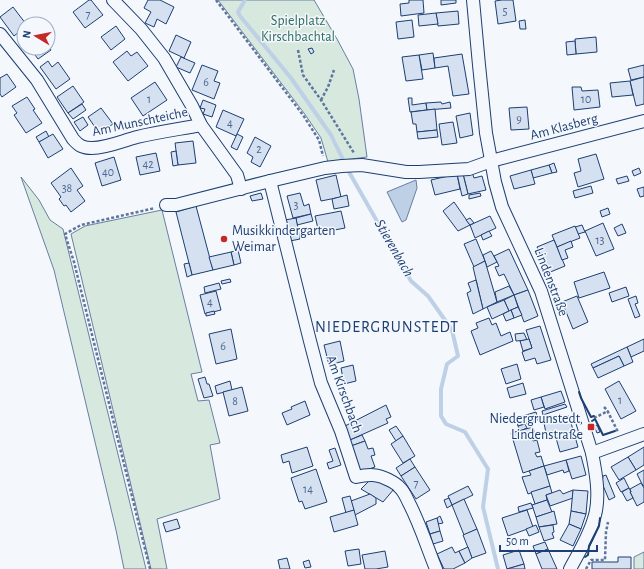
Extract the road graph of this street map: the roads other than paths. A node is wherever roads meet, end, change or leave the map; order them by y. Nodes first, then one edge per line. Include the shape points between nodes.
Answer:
1 (114, 0) edge
2 (473, 0) edge
3 (0, 34) edge
4 (644, 121) edge
5 (201, 125) junction
6 (491, 161) junction
7 (270, 181) junction
8 (241, 189) junction
9 (166, 205) road end
10 (644, 434) edge
11 (592, 453) junction
12 (436, 569) edge
13 (570, 569) edge

1 - 5 street, Am Munschteiche via 164,58
2 - 6 street, Lindenstraße
3 - 5 street, Am Munschteiche via 37,80 77,144 93,148 104,147 137,137
4 - 6 street, Am Klasberg
5 - 8 street, Am Munschteiche via 237,175
6 - 7 street via 469,169 419,172 352,166 325,168
6 - 11 street, Lindenstraße via 502,207 541,291
7 - 8 street
7 - 12 street, Am Kirschbach via 321,383 356,477 374,474 399,486 420,525
8 - 9 street via 176,205
10 - 11 street
11 - 13 street, Lindenstraße via 597,482 596,514

